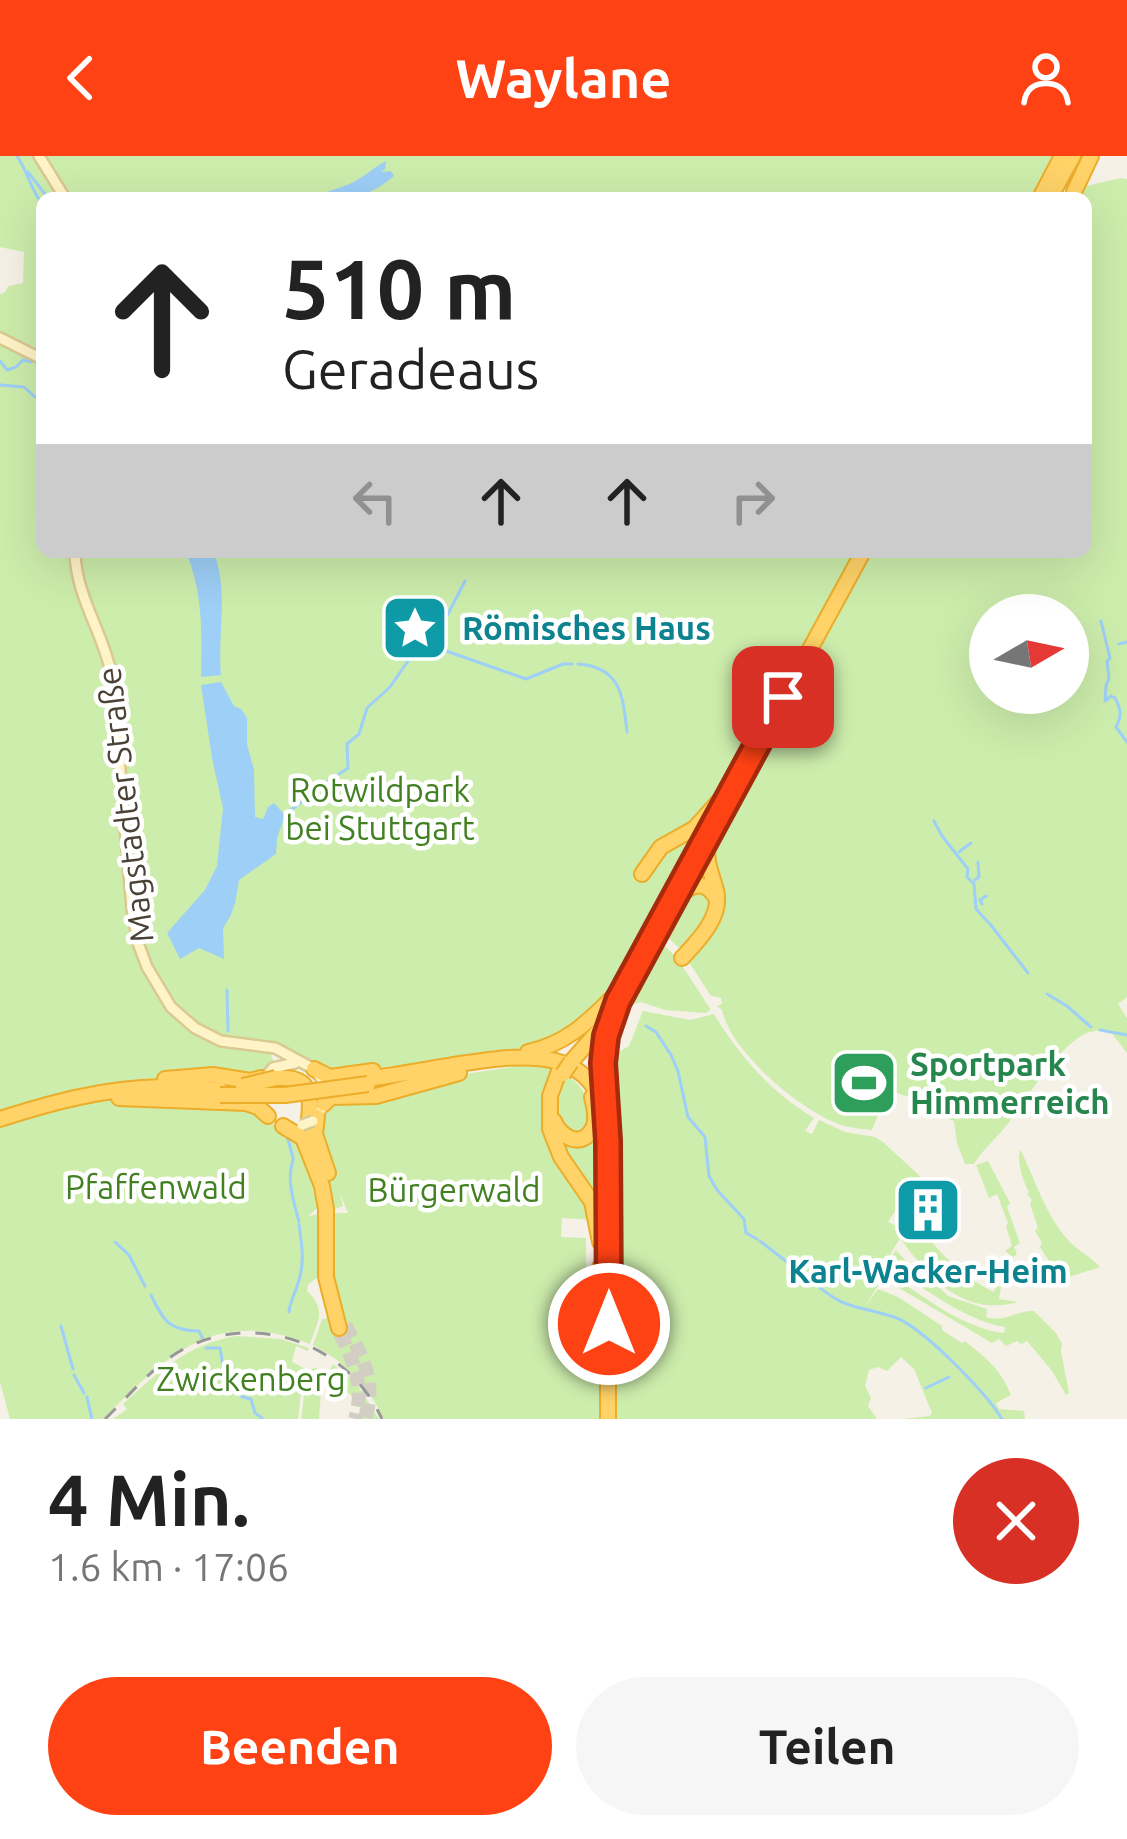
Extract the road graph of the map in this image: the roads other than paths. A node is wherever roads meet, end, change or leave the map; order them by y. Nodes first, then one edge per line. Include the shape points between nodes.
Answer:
1 (39, 156) edge
2 (1062, 156) edge
3 (1076, 156) edge
4 (1091, 156) edge
5 (61, 192) edge
6 (1043, 192) edge
7 (1056, 192) edge
8 (1073, 192) edge
9 (1076, 192) edge
10 (0, 338) edge
11 (36, 356) edge
12 (76, 558) edge
13 (857, 558) edge
14 (834, 599) junction
15 (722, 797) junction
16 (709, 832) junction
17 (658, 850) junction
18 (642, 874) dead end
19 (677, 878) junction
20 (718, 902) junction
21 (671, 903) junction
22 (659, 919) junction
23 (680, 956) dead end
24 (615, 1000) junction
25 (267, 1046) junction
26 (507, 1058) junction
27 (308, 1066) junction
28 (444, 1067) junction
29 (565, 1067) junction
30 (475, 1068) junction
31 (272, 1074) junction
32 (367, 1082) junction
33 (188, 1088) junction
34 (220, 1093) junction
35 (80, 1096) junction
36 (592, 1097) junction
37 (96, 1098) junction
38 (268, 1116) junction
39 (314, 1117) junction
40 (606, 1117) junction
41 (0, 1122) edge
42 (283, 1126) junction
43 (329, 1195) junction
44 (601, 1272) junction
45 (606, 1419) edge

1 - 5 main road
2 - 6 highway
3 - 7 highway
4 - 8 highway
4 - 9 highway via 1094,180
10 - 11 main road
12 - 25 main road, Magstadter Straße via 112,677 140,951 173,1010 195,1028
13 - 14 highway
14 - 15 highway
14 - 16 highway
15 - 17 highway via 700,824
15 - 19 highway
16 - 20 highway via 706,861
16 - 21 highway
17 - 18 highway
17 - 19 highway via 680,850
19 - 22 highway
20 - 21 highway via 698,884
20 - 23 highway
21 - 22 highway
22 - 24 highway
24 - 26 highway via 567,1038
24 - 29 highway
24 - 40 highway via 603,1058
25 - 27 main road, Magstadter Straße
25 - 31 main road via 276,1058
26 - 28 highway
26 - 40 highway via 568,1065 594,1090
27 - 28 highway via 328,1076
27 - 31 main road via 286,1063
27 - 39 main road via 324,1085
28 - 32 highway
29 - 36 highway via 554,1110 562,1136 580,1139 591,1131
29 - 44 highway via 550,1096 550,1129 594,1205
30 - 32 highway
30 - 36 highway via 544,1063 568,1072
30 - 39 highway via 376,1096 334,1096
31 - 33 highway, bridge via 244,1086
31 - 35 highway via 254,1081 175,1078
31 - 38 main road via 260,1094
31 - 43 highway via 297,1080 310,1094 309,1132
32 - 34 highway, bridge
33 - 34 highway
33 - 35 highway
34 - 37 highway
35 - 41 highway
36 - 44 highway via 602,1134
37 - 38 highway via 238,1102
37 - 41 highway
38 - 42 main road
39 - 42 main road
39 - 43 highway
40 - 45 highway
42 - 43 highway via 303,1138 322,1186 326,1277 342,1326 330,1278
44 - 45 highway

